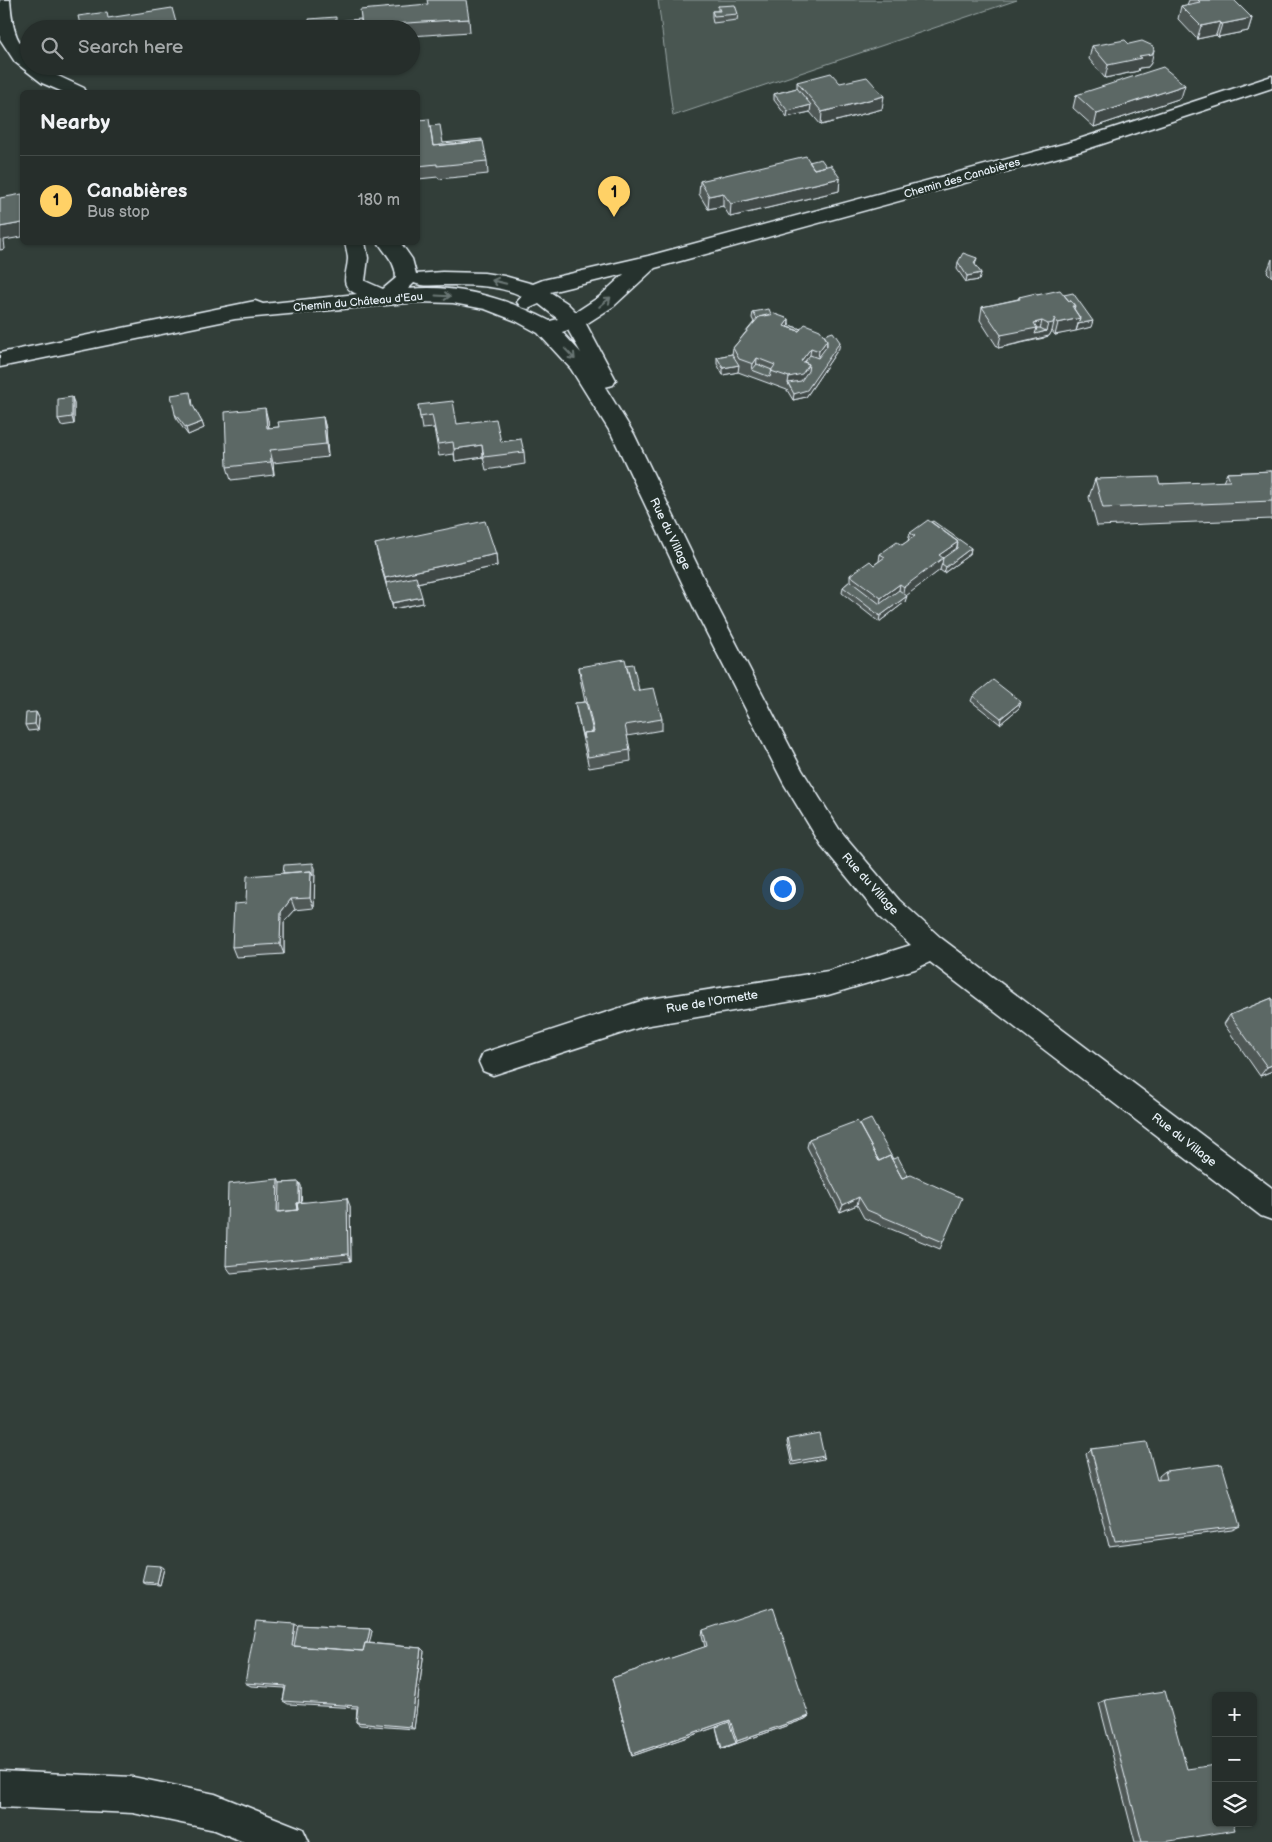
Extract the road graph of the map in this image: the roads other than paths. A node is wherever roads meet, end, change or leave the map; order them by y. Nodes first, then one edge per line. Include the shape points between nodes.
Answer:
1 (2, 0) edge
2 (20, 57) edge
3 (43, 75) edge
4 (1272, 82) edge
5 (73, 90) edge
6 (356, 245) edge
7 (391, 245) edge
8 (648, 264) junction
9 (406, 280) junction
10 (358, 286) junction
11 (535, 294) junction
12 (385, 298) junction
13 (238, 313) junction
14 (566, 316) junction
15 (534, 321) junction
16 (0, 360) edge
17 (623, 434) junction
18 (931, 946) junction
19 (492, 1062) dead end
20 (1272, 1206) edge
21 (0, 1789) edge
22 (290, 1842) edge

1 - 2 street via 4,25
3 - 5 street
4 - 8 street, Chemin des Canabières via 1074,146
6 - 10 street via 358,258 355,281
7 - 9 street via 408,270
8 - 11 street, Chemin des Canabières via 564,281 543,287
14 -> 8 street, Chemin des Canabières via 591,314
9 - 10 street, Chemin du Château d'Eau
11 -> 9 street, Chemin du Château d'Eau via 491,280 465,277
9 - 12 street
10 - 12 street
10 - 13 street, Chemin du Château d'Eau
11 - 14 street, Chemin du Château d'Eau via 549,300
11 - 15 street via 527,304
12 - 13 street, Chemin du Château d'Eau
12 -> 15 street, Chemin du Château d'Eau via 453,296 488,303
13 - 16 street, Chemin du Château d'Eau
14 - 15 street, Chemin des Canabières
14 - 17 street, Rue du Village via 589,346 609,390
15 -> 17 street, Rue du Village via 579,364
17 - 18 street, Rue du Village via 708,610 798,784 830,837 858,873 889,908
18 - 19 street, Rue de l'Ormette via 916,957 828,983 644,1014
18 - 20 street, Rue du Village
21 - 22 street via 133,1795 215,1812

